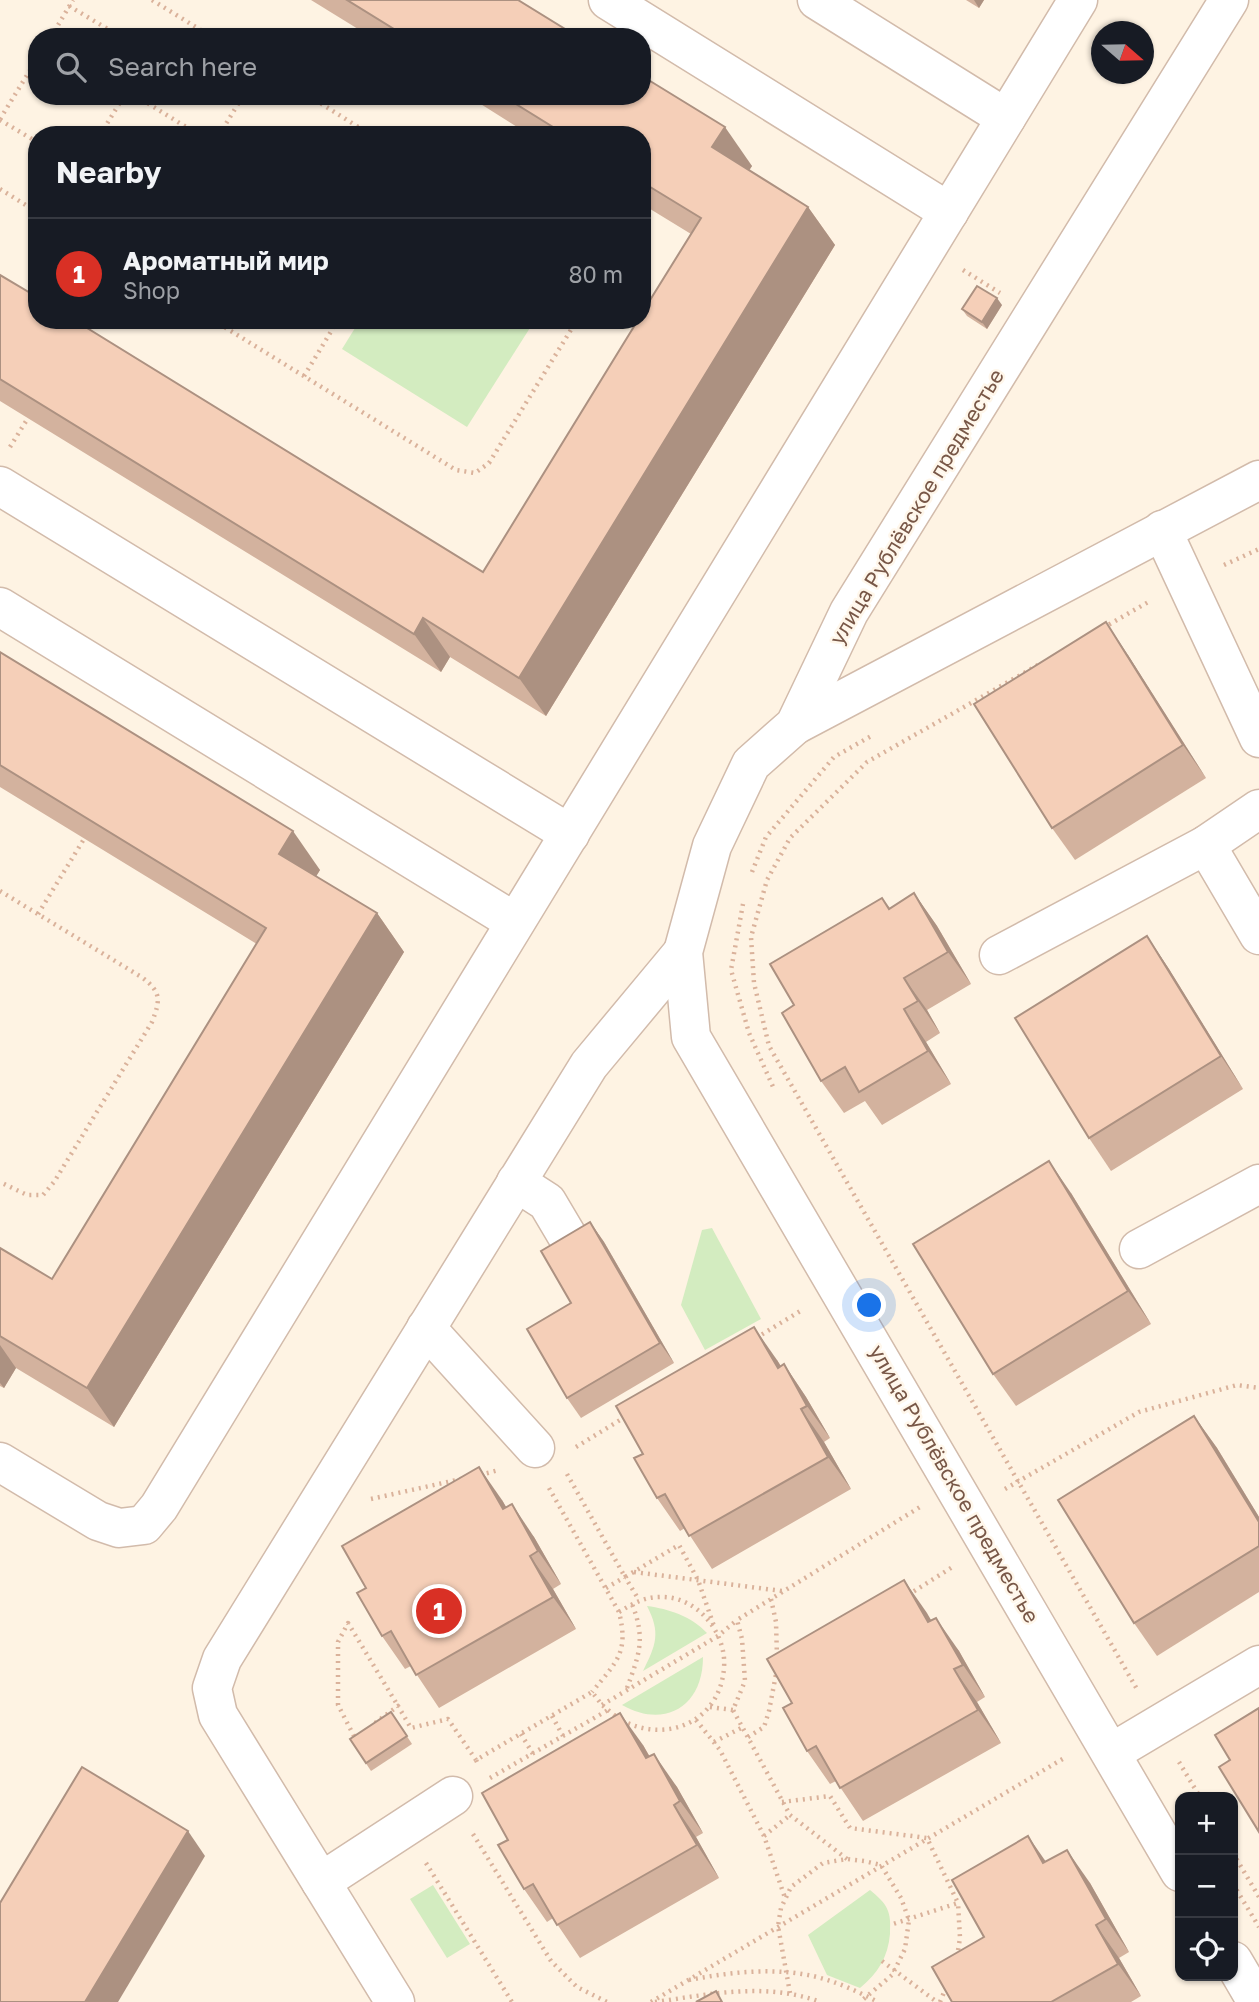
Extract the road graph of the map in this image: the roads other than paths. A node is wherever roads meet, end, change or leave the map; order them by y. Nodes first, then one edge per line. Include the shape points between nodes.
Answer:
1 (608, 0) edge
2 (817, 0) edge
3 (1078, 0) edge
4 (1230, 0) edge
5 (1006, 118) junction
6 (950, 212) junction
7 (4, 469) edge
8 (1259, 480) edge
9 (1162, 530) junction
10 (0, 607) edge
11 (795, 725) junction
12 (1259, 738) edge
13 (1259, 809) edge
14 (570, 834) junction
15 (1206, 845) junction
16 (515, 922) junction
17 (1259, 935) edge
18 (683, 952) junction
19 (999, 955) dead end
20 (516, 1182) junction
21 (1259, 1184) edge
22 (1139, 1249) dead end
23 (579, 1256) edge
24 (426, 1328) junction
25 (0, 1462) edge
26 (544, 1463) road end
27 (1259, 1665) edge
28 (1111, 1753) junction
29 (462, 1813) road end
30 (1175, 1863) edge
31 (321, 1882) junction
32 (1238, 1970) edge
33 (395, 2002) edge
34 (1257, 2002) edge

1 - 6 street
2 - 5 street
3 - 5 street
4 - 11 street, улица Рублёвское предместье via 849,612
5 - 6 street
6 - 14 street
7 - 14 street
8 - 9 street
9 - 11 street
9 - 12 street
10 - 16 street
11 - 18 street, улица Рублёвское предместье via 751,764 712,846
13 - 15 street
14 - 16 street
15 - 17 street
15 - 19 street
16 - 25 street via 166,1496 144,1525 120,1528 98,1521
18 - 20 street via 589,1065
18 - 28 street, улица Рублёвское предместье via 691,1037
20 - 23 street via 547,1202
20 - 24 street
21 - 22 street
24 - 26 street
24 - 31 street via 222,1659 212,1688 218,1715
27 - 28 street
28 - 30 street, улица Рублёвское предместье
29 - 31 street
31 - 33 street
32 - 34 street

